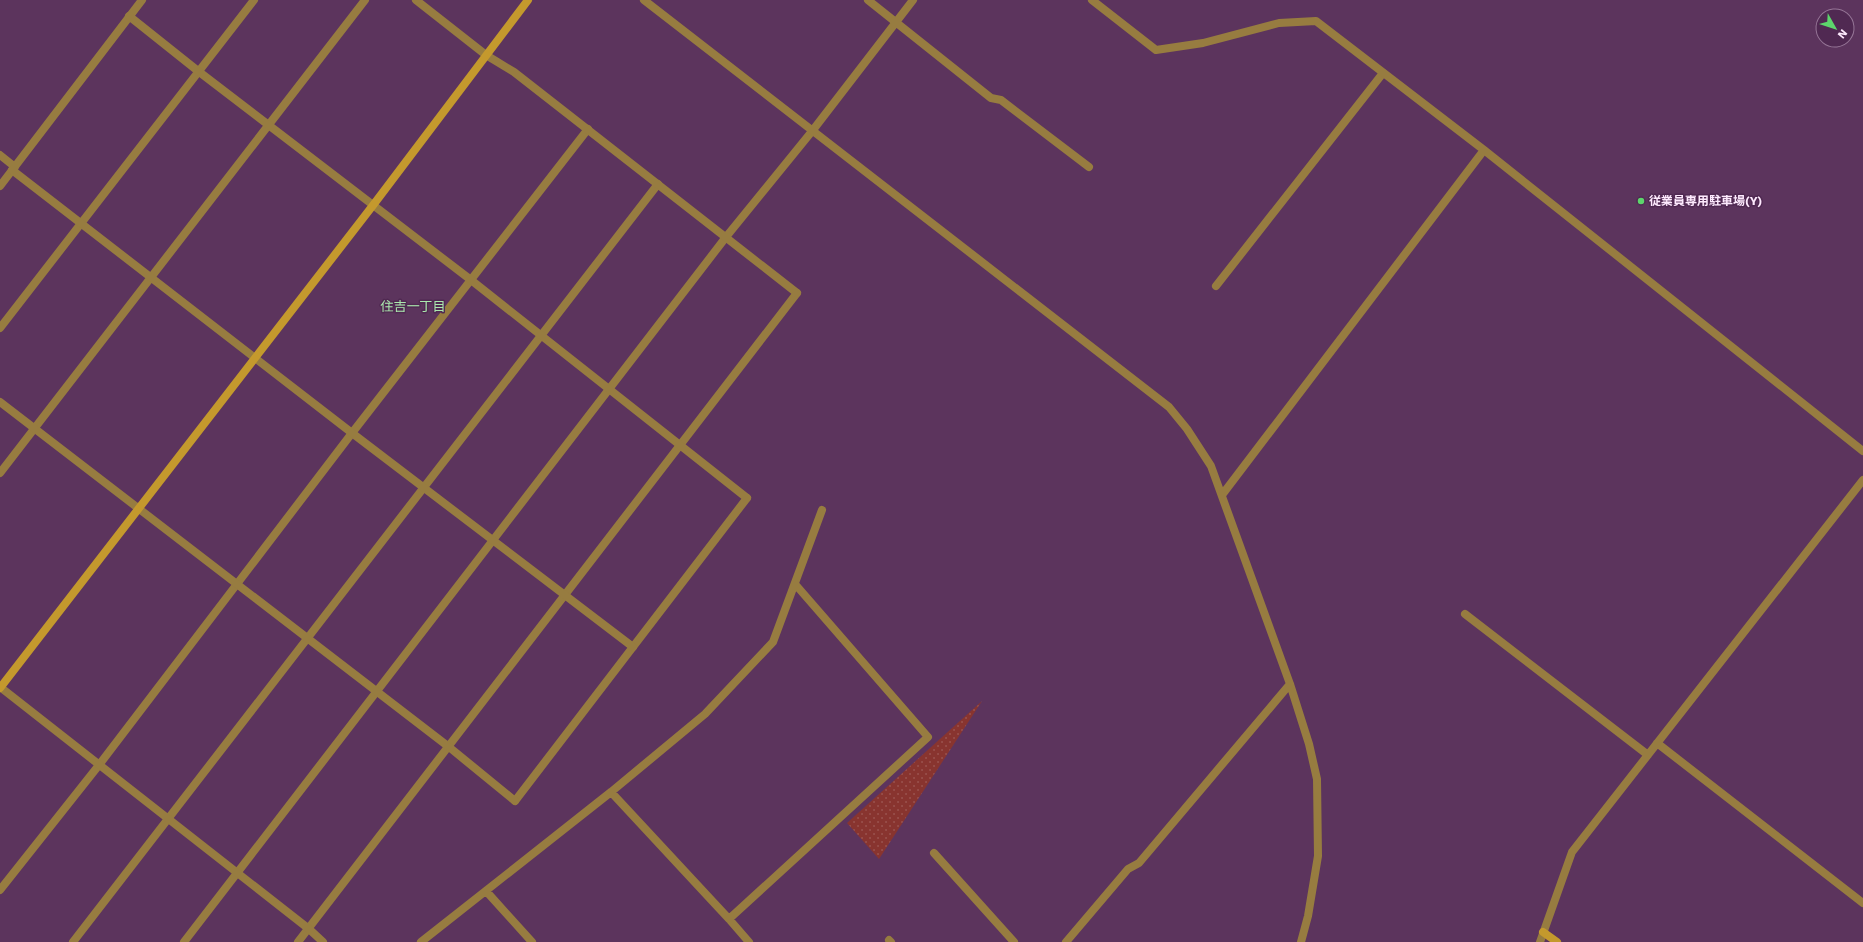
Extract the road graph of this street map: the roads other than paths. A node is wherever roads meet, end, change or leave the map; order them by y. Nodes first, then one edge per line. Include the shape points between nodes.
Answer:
1 (142, 0) edge
2 (254, 0) edge
3 (365, 0) edge
4 (416, 0) edge
5 (528, 0) edge
6 (644, 0) edge
7 (868, 0) edge
8 (913, 0) edge
9 (1092, 0) edge
10 (129, 16) junction
11 (896, 22) junction
12 (486, 55) junction
13 (198, 71) junction
14 (1383, 73) junction
15 (269, 124) junction
16 (588, 130) junction
17 (813, 130) junction
18 (1484, 150) junction
19 (0, 155) edge
20 (1089, 167) dead end
21 (14, 168) junction
22 (658, 184) junction
23 (0, 186) edge
24 (374, 204) junction
25 (81, 224) junction
26 (726, 238) junction
27 (152, 278) junction
28 (471, 280) junction
29 (1216, 286) dead end
30 (0, 328) edge
31 (541, 334) junction
32 (254, 357) junction
33 (610, 388) junction
34 (0, 402) edge
35 (35, 429) junction
36 (352, 433) junction
37 (680, 445) junction
38 (1863, 451) edge
39 (0, 473) edge
40 (1863, 480) edge
41 (424, 486) junction
42 (1222, 495) junction
43 (138, 508) junction
44 (822, 510) dead end
45 (493, 540) junction
46 (795, 584) junction
47 (237, 585) junction
48 (565, 595) junction
49 (1465, 614) dead end
50 (307, 639) junction
51 (633, 647) junction
52 (1290, 684) junction
53 (0, 688) edge
54 (377, 692) junction
55 (1657, 743) junction
56 (449, 747) junction
57 (1648, 755) junction
58 (99, 765) junction
59 (611, 792) junction
60 (168, 820) junction
61 (934, 853) dead end
62 (238, 874) junction
63 (0, 890) edge
64 (486, 892) junction
65 (1863, 903) edge
66 (729, 919) junction
67 (309, 929) junction
68 (1543, 932) junction
69 (73, 942) edge
70 (184, 942) edge
71 (298, 942) edge
72 (323, 942) edge
73 (422, 942) edge
74 (532, 942) edge
75 (749, 942) edge
76 (1014, 942) edge
77 (1066, 942) edge
78 (1301, 942) edge
79 (1540, 942) edge
80 (1557, 942) edge

1 - 10 street
2 - 13 street
3 - 15 street
4 - 12 street
5 - 12 street
6 - 17 street
7 - 11 street
8 - 11 street
9 - 14 street via 1156,50 1203,43 1279,23 1316,21
10 - 13 street
10 - 21 street
11 - 17 street
11 - 20 street via 991,98 1001,100
12 - 16 street via 514,72
12 - 24 street
13 - 15 street
13 - 25 street
14 - 18 street
14 - 29 street
15 - 24 street
15 - 27 street
16 - 22 street
16 - 28 street
17 - 26 street
17 - 42 street via 1169,407 1187,428 1211,466
18 - 38 street
18 - 42 street
19 - 21 street
21 - 23 street
21 - 25 street
22 - 26 street
22 - 31 street
24 - 28 street
24 - 32 street
25 - 27 street
25 - 30 street
26 - 33 street
26 - 37 street via 797,294
27 - 32 street
27 - 35 street
28 - 31 street
28 - 36 street
31 - 33 street
31 - 41 street
32 - 36 street
32 - 43 street
33 - 37 street
33 - 45 street
34 - 35 street
35 - 39 street
35 - 43 street
36 - 41 street
36 - 47 street
37 - 48 street
37 - 51 street via 747,498
40 - 55 street
41 - 45 street
41 - 50 street
42 - 52 street
43 - 47 street
43 - 53 street
44 - 46 street
45 - 48 street
45 - 54 street
46 - 59 street via 773,642 705,714
46 - 66 street via 928,737
47 - 50 street
47 - 58 street
48 - 51 street
48 - 56 street
49 - 57 street
50 - 54 street
50 - 60 street
51 - 56 street via 515,801
52 - 77 street via 1139,863 1128,869
52 - 78 street via 1317,779 1318,856
53 - 58 street
54 - 56 street
54 - 62 street
55 - 57 street
55 - 65 street
56 - 67 street
57 - 68 street via 1572,852
58 - 60 street
58 - 63 street
59 - 64 street
59 - 66 street
60 - 62 street
60 - 69 street
61 - 76 street
62 - 67 street
62 - 70 street
64 - 73 street
64 - 74 street
66 - 75 street
67 - 71 street
67 - 72 street
68 - 79 street
68 - 80 street

